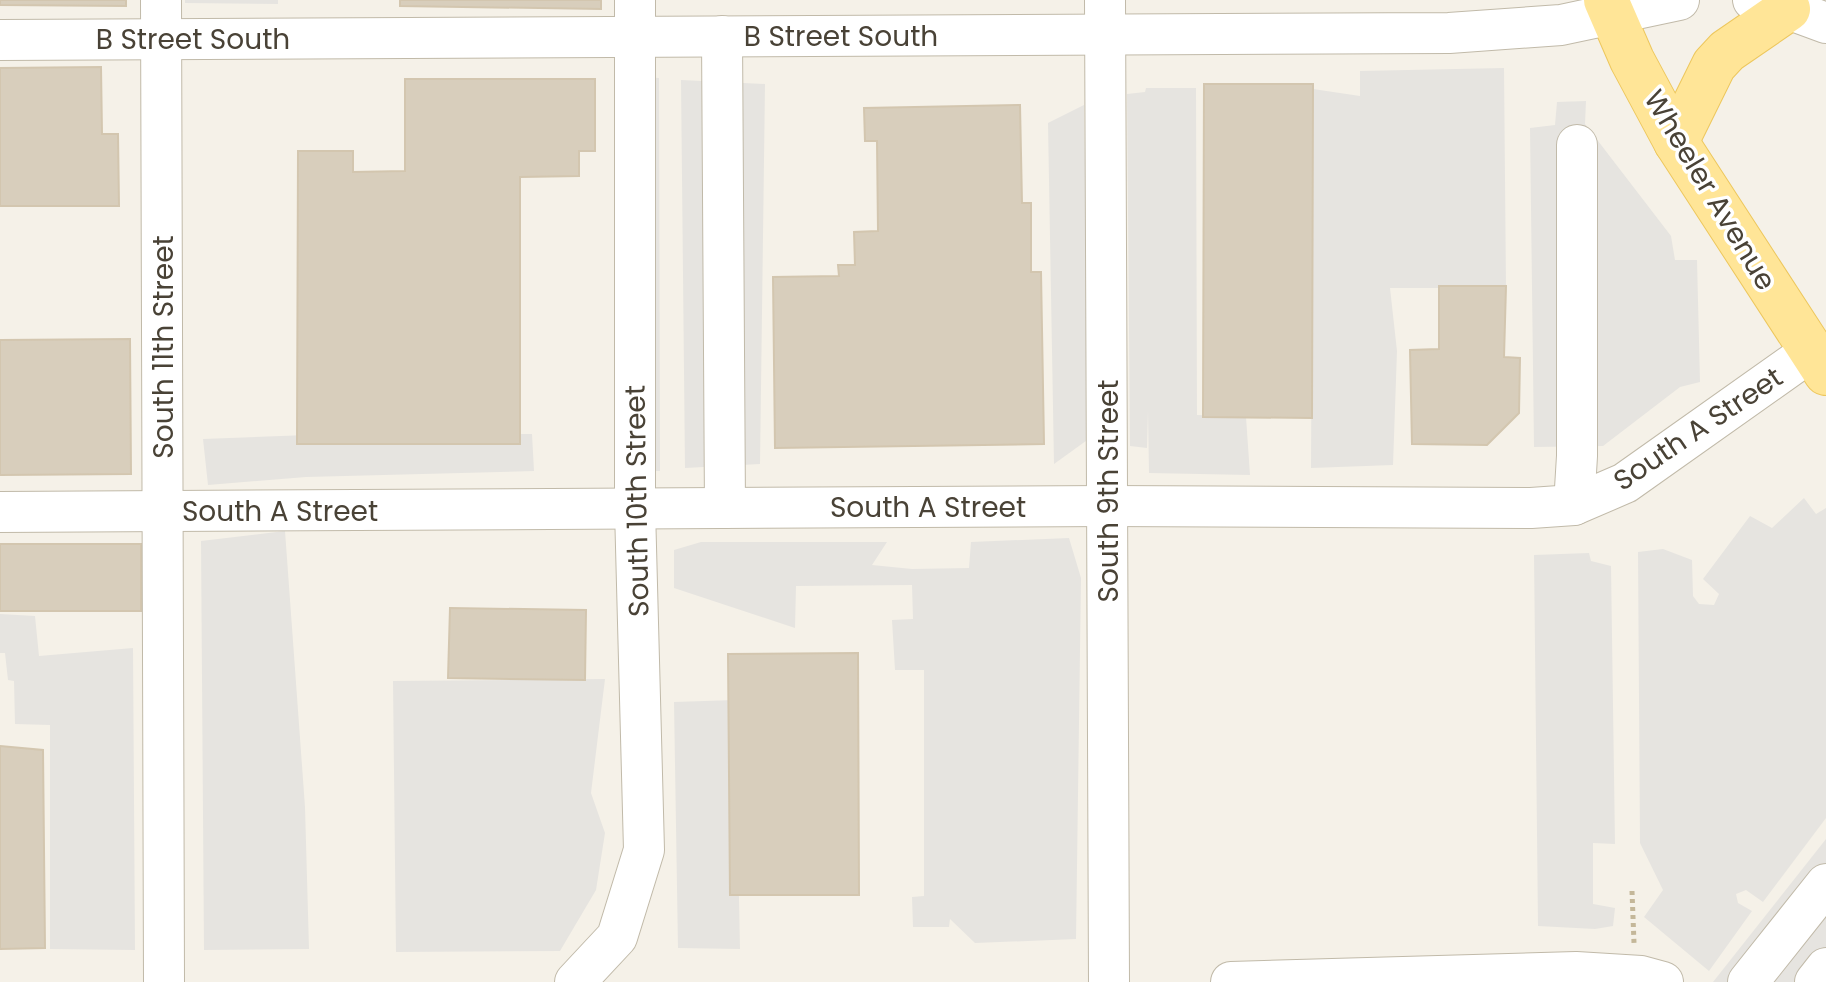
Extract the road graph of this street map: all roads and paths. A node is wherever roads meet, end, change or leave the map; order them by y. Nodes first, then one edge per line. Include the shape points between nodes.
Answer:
1 (1679, 0) edge
2 (1609, 7) edge
3 (1789, 11) edge
4 (1105, 17) edge
5 (635, 18) edge
6 (161, 19) edge
7 (722, 36) junction
8 (0, 40) edge
9 (1676, 142) junction
10 (1577, 145) dead end
11 (1818, 363) edge
12 (1574, 505) junction
13 (1108, 506) junction
14 (725, 508) junction
15 (635, 509) junction
16 (164, 511) junction
17 (0, 512) edge
18 (1826, 884) edge
19 (1632, 891) dead end
20 (1633, 956) dead end
21 (1826, 968) edge
22 (164, 982) edge
23 (575, 982) edge
24 (1109, 982) edge
25 (1231, 982) edge
26 (1663, 982) edge
27 (1748, 982) edge
28 (1815, 982) edge

1 - 2 street, B Street South
2 - 4 street, B Street South via 1546,27 1449,33
2 - 9 main road, Wheeler Avenue
3 - 9 main road via 1714,65
4 - 7 street, B Street South
4 - 13 street, South 9th Street
5 - 6 street, B Street South
5 - 7 street, B Street South
5 - 15 street, South 10th Street
6 - 8 street, B Street South
6 - 16 street, South 11th Street
7 - 14 street
9 - 11 main road, Wheeler Avenue
10 - 12 street
11 - 12 street, South A Street via 1625,483
12 - 13 street, South A Street
13 - 14 street, South A Street
13 - 24 street, South 9th Street
14 - 15 street, South A Street
15 - 16 street, South A Street
15 - 23 street, South 10th Street via 644,850 617,937
16 - 17 street, South A Street
16 - 22 street, South 11th Street
18 - 27 street
19 - 20 path
21 - 28 street
25 - 26 street via 1576,972

